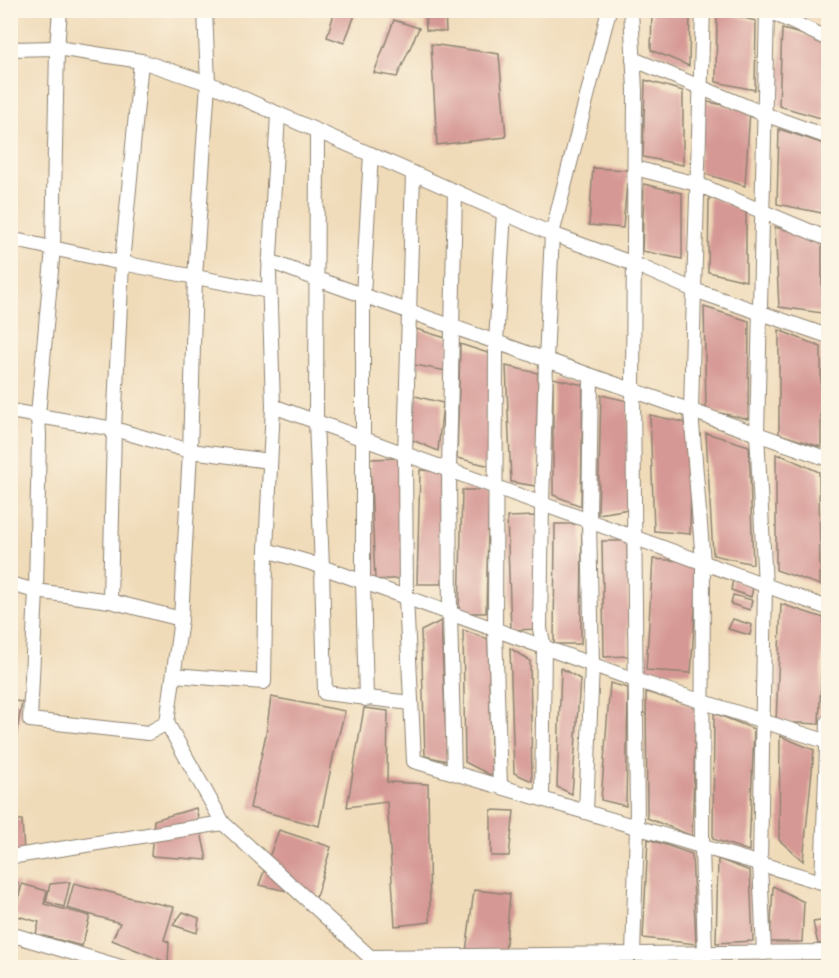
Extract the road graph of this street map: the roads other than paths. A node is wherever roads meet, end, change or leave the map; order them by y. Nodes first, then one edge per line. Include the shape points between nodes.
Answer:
1 (60, 10) edge
2 (205, 10) edge
3 (609, 10) edge
4 (631, 10) edge
5 (703, 10) edge
6 (767, 10) edge
7 (828, 39) edge
8 (57, 48) junction
9 (10, 50) edge
10 (633, 59) junction
11 (141, 62) junction
12 (208, 83) junction
13 (701, 87) junction
14 (278, 114) junction
15 (765, 114) junction
16 (316, 130) junction
17 (828, 137) edge
18 (371, 154) junction
19 (635, 168) junction
20 (413, 172) junction
21 (697, 184) junction
22 (455, 191) junction
23 (504, 212) junction
24 (762, 212) junction
25 (552, 234) junction
26 (828, 238) edge
27 (10, 239) edge
28 (53, 248) junction
29 (269, 261) junction
30 (122, 263) junction
31 (634, 264) junction
32 (195, 278) junction
33 (317, 279) junction
34 (694, 290) junction
35 (269, 291) junction
36 (363, 295) junction
37 (410, 312) junction
38 (760, 312) junction
39 (451, 326) junction
40 (828, 336) edge
41 (495, 342) junction
42 (546, 360) junction
43 (591, 376) junction
44 (633, 390) junction
45 (273, 406) junction
46 (10, 411) edge
47 (691, 411) junction
48 (38, 415) junction
49 (316, 422) junction
50 (114, 429) junction
51 (757, 434) junction
52 (363, 439) junction
53 (190, 450) junction
54 (405, 454) junction
55 (828, 459) edge
56 (270, 461) junction
57 (449, 470) junction
58 (495, 487) junction
59 (542, 504) junction
60 (589, 521) junction
61 (634, 537) junction
62 (266, 550) junction
63 (703, 562) junction
64 (322, 567) junction
65 (363, 582) junction
66 (10, 584) edge
67 (765, 585) junction
68 (36, 591) junction
69 (406, 598) junction
70 (110, 601) junction
71 (828, 608) edge
72 (450, 614) junction
73 (181, 619) junction
74 (495, 630) junction
75 (544, 647) junction
76 (592, 665) junction
77 (174, 675) junction
78 (635, 680) junction
79 (366, 699) junction
80 (702, 702) junction
81 (411, 704) junction
82 (762, 721) junction
83 (828, 721) edge
84 (167, 723) junction
85 (828, 742) edge
86 (454, 773) junction
87 (500, 786) junction
88 (542, 798) junction
89 (586, 812) junction
90 (223, 823) junction
91 (637, 827) junction
92 (702, 846) junction
93 (10, 857) edge
94 (760, 863) junction
95 (825, 883) edge
96 (10, 934) edge
97 (828, 952) edge
98 (764, 953) junction
99 (633, 954) junction
100 (705, 954) junction
101 (610, 955) junction
102 (370, 962) edge
103 (124, 968) edge
104 (602, 968) edge

1 - 8 street
2 - 12 street
3 - 25 street
4 - 10 street
5 - 13 street
6 - 7 street
6 - 15 street
8 - 9 street
8 - 11 street
8 - 28 street
10 - 13 street
10 - 19 street
11 - 12 street
11 - 30 street
12 - 14 street
12 - 32 street
13 - 15 street
13 - 21 street
14 - 16 street
14 - 29 street
15 - 17 street
15 - 24 street
16 - 18 street
16 - 33 street
18 - 20 street
18 - 36 street
19 - 21 street
19 - 31 street
20 - 22 street
20 - 37 street
21 - 24 street
21 - 34 street
22 - 23 street
22 - 39 street
23 - 25 street
23 - 41 street
24 - 26 street
24 - 38 street
25 - 31 street
25 - 42 street
27 - 28 street
28 - 30 street
28 - 48 street
29 - 33 street
29 - 35 street
30 - 32 street
30 - 50 street
31 - 34 street
31 - 44 street
32 - 35 street
32 - 53 street
33 - 36 street
33 - 49 street
34 - 38 street
34 - 47 street
35 - 45 street
36 - 37 street
36 - 52 street
37 - 39 street
37 - 54 street
38 - 40 street
38 - 51 street
39 - 41 street
39 - 57 street
41 - 42 street
41 - 58 street
42 - 43 street
42 - 59 street
43 - 44 street
43 - 60 street
44 - 47 street
44 - 61 street
45 - 49 street
45 - 56 street
46 - 48 street
47 - 51 street
47 - 63 street
48 - 50 street
48 - 68 street
49 - 52 street
49 - 64 street
50 - 53 street
50 - 70 street
51 - 55 street
51 - 67 street
52 - 54 street
52 - 65 street
53 - 56 street
53 - 73 street
54 - 57 street
54 - 69 street
56 - 62 street
57 - 58 street
57 - 72 street
58 - 59 street
58 - 74 street
59 - 60 street
59 - 75 street via 540,629
60 - 61 street
60 - 76 street
61 - 63 street
61 - 78 street
62 - 64 street
62 - 77 street via 264,682
63 - 67 street
63 - 80 street
64 - 65 street
64 - 79 street via 325,693
65 - 69 street
65 - 79 street
66 - 68 street
67 - 71 street
67 - 82 street
68 - 70 street
68 - 84 street via 30,720 148,733
69 - 72 street
69 - 81 street
70 - 73 street
72 - 74 street
72 - 86 street
73 - 77 street
74 - 75 street
74 - 87 street
75 - 76 street
75 - 88 street
76 - 78 street
76 - 89 street
77 - 84 street
78 - 80 street
78 - 91 street
79 - 81 street
80 - 82 street
80 - 92 street
81 - 86 street via 414,761
82 - 85 street
82 - 94 street
83 - 85 street
84 - 90 street
85 - 95 street
86 - 87 street
87 - 88 street
88 - 89 street
89 - 91 street
90 - 93 street
90 - 102 street
91 - 92 street
91 - 99 street
92 - 94 street
92 - 100 street
94 - 95 street
94 - 98 street
96 - 103 street
97 - 98 street
98 - 100 street
99 - 100 street
99 - 101 street
101 - 102 street
101 - 104 street

